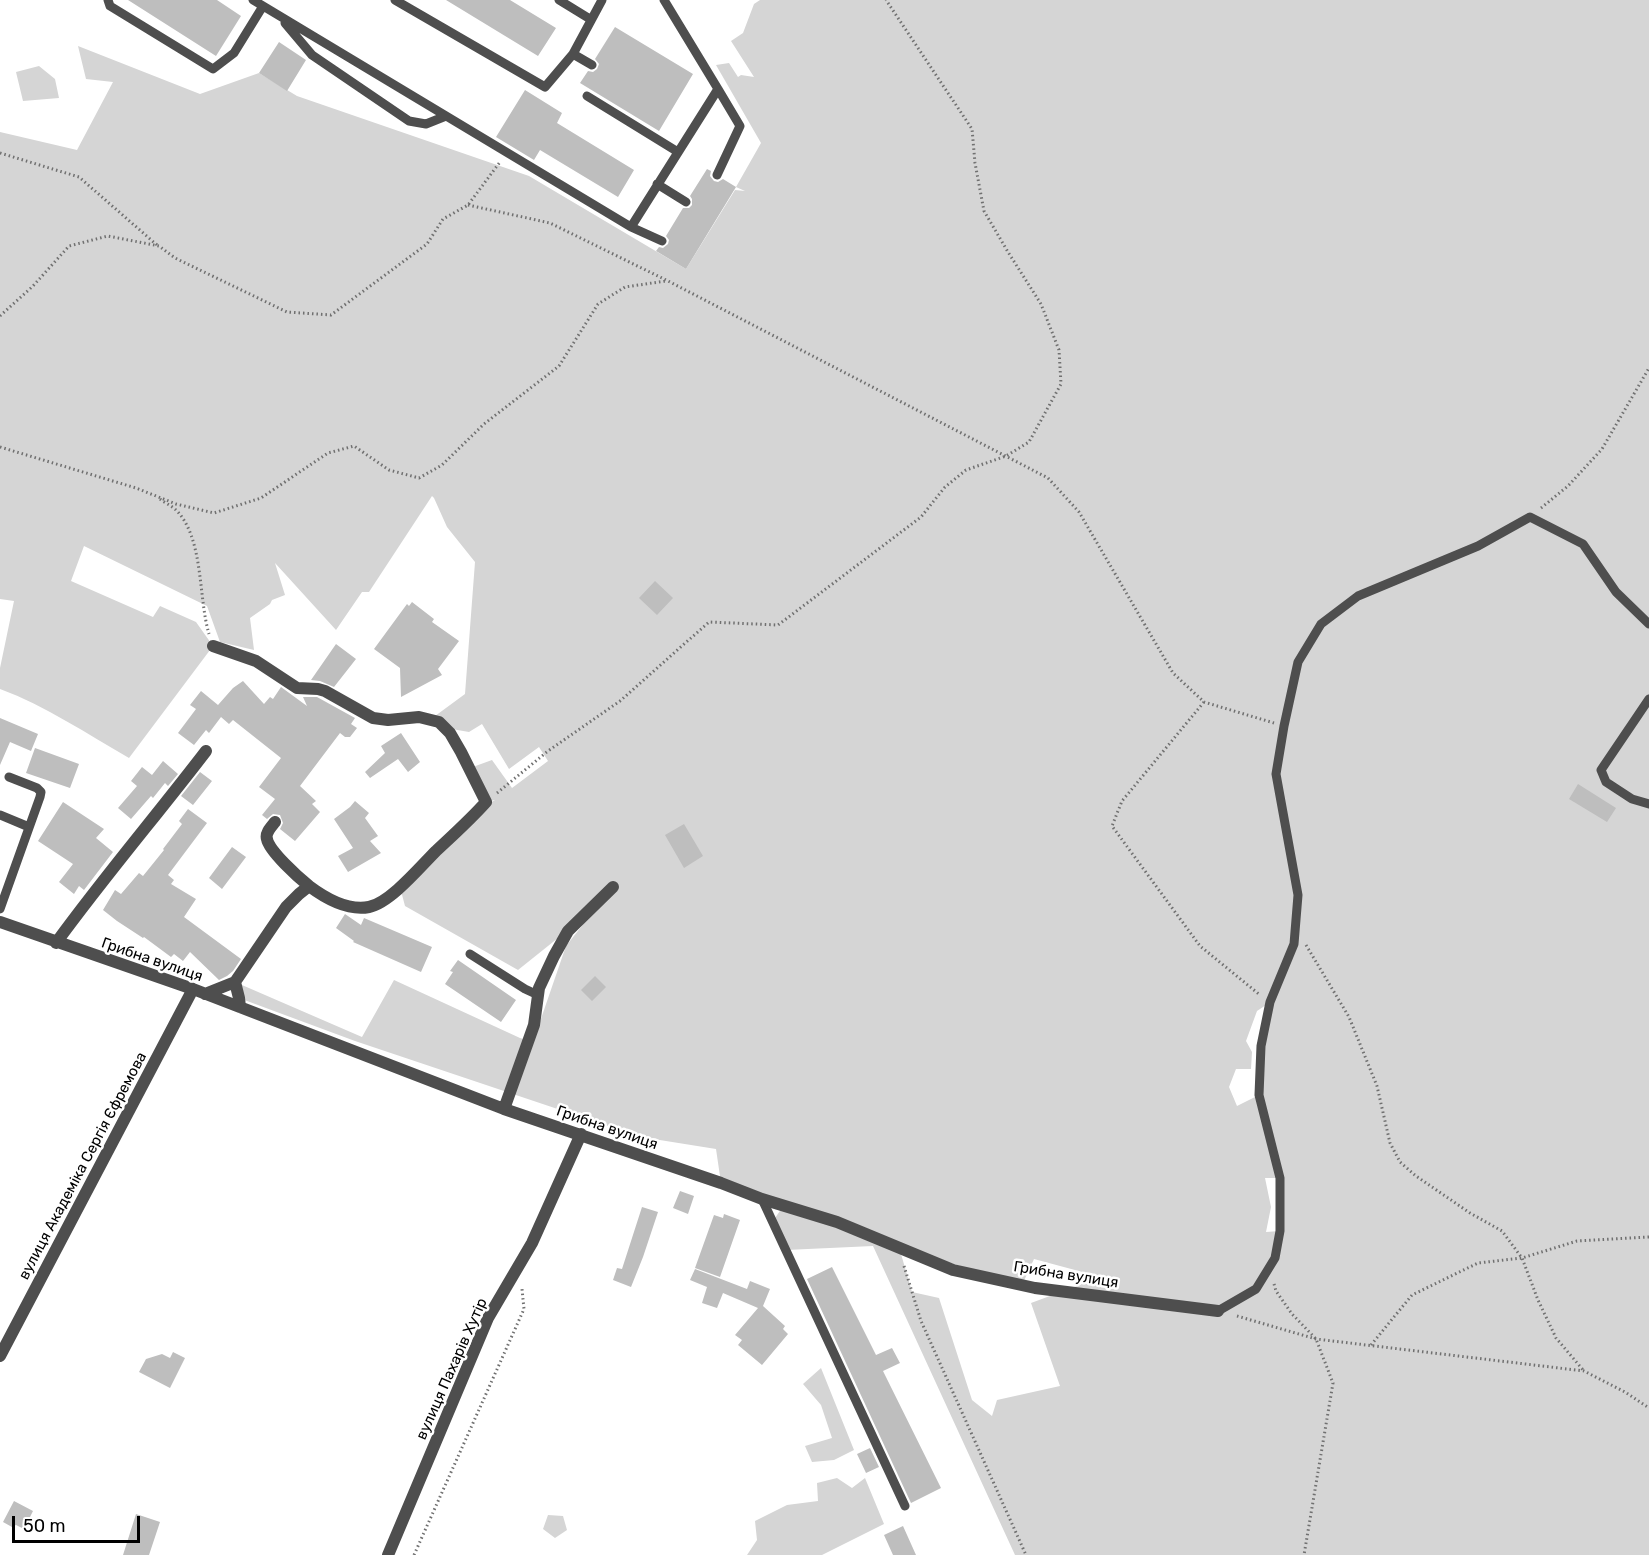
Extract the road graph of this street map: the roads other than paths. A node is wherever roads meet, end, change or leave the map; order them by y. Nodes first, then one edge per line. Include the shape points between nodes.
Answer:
1 (108, 0) edge
2 (253, 0) edge
3 (395, 0) edge
4 (559, 0) edge
5 (602, 0) edge
6 (664, 0) edge
7 (263, 6) junction
8 (280, 16) junction
9 (590, 19) junction
10 (573, 54) junction
11 (592, 65) dead end
12 (718, 89) junction
13 (587, 96) dead end
14 (446, 116) junction
15 (678, 152) junction
16 (717, 175) dead end
17 (657, 184) junction
18 (686, 202) dead end
19 (630, 227) junction
20 (662, 241) dead end
21 (1649, 624) edge
22 (213, 646) road end
23 (1649, 699) edge
24 (206, 751) dead end
25 (9, 777) dead end
26 (1649, 804) edge
27 (0, 815) edge
28 (275, 822) dead end
29 (29, 827) junction
30 (309, 886) junction
31 (613, 887) dead end
32 (0, 909) edge
33 (0, 922) edge
34 (56, 943) junction
35 (470, 954) dead end
36 (235, 982) junction
37 (199, 992) junction
38 (538, 995) junction
39 (240, 1007) junction
40 (504, 1109) junction
41 (580, 1134) junction
42 (762, 1199) junction
43 (1218, 1311) joint
44 (0, 1356) edge
45 (905, 1506) dead end
46 (388, 1555) edge

1 - 7 lane via 110,6 213,69 234,53
2 - 7 lane
3 - 10 lane via 545,87
4 - 9 lane
5 - 9 lane
6 - 12 lane
7 - 8 lane
8 - 14 lane
8 - 14 lane via 312,55 409,122 426,124
9 - 10 lane
10 - 11 lane
12 - 15 lane
12 - 16 lane via 740,126
13 - 15 lane
14 - 19 lane
15 - 17 lane
17 - 18 lane
17 - 19 lane
19 - 20 lane
21 - 43 lane via 1616,592 1582,544 1530,517 1478,546 1358,596 1321,624 1298,662 1276,774 1298,895 1294,944 1270,1002 1261,1046 1259,1095 1280,1178 1280,1231 1275,1258 1256,1289
22 - 30 street via 252,659 297,688 325,691 373,718 419,717 439,722 461,752 486,802 378,904 365,908 351,906
23 - 26 lane via 1601,770 1605,782 1632,799
24 - 34 street
25 - 29 lane via 41,792
27 - 29 lane
28 - 30 street via 267,834 268,842
29 - 32 lane
30 - 36 street via 286,907
31 - 38 street via 564,937
33 - 34 street, Грибна вулиця
34 - 37 street, Грибна вулиця
35 - 38 lane
36 - 37 street
36 - 39 street
37 - 39 street, Грибна вулиця
37 - 44 street, вулиця Академіка Сергія Єфремова
38 - 40 street via 534,1025
39 - 40 street, Грибна вулиця
40 - 41 street, Грибна вулиця
41 - 42 street, Грибна вулиця
41 - 46 street, вулиця Пахарів Хутір via 532,1243 488,1318
42 - 43 street, Грибна вулиця via 837,1222 953,1270 1035,1288
42 - 45 lane

